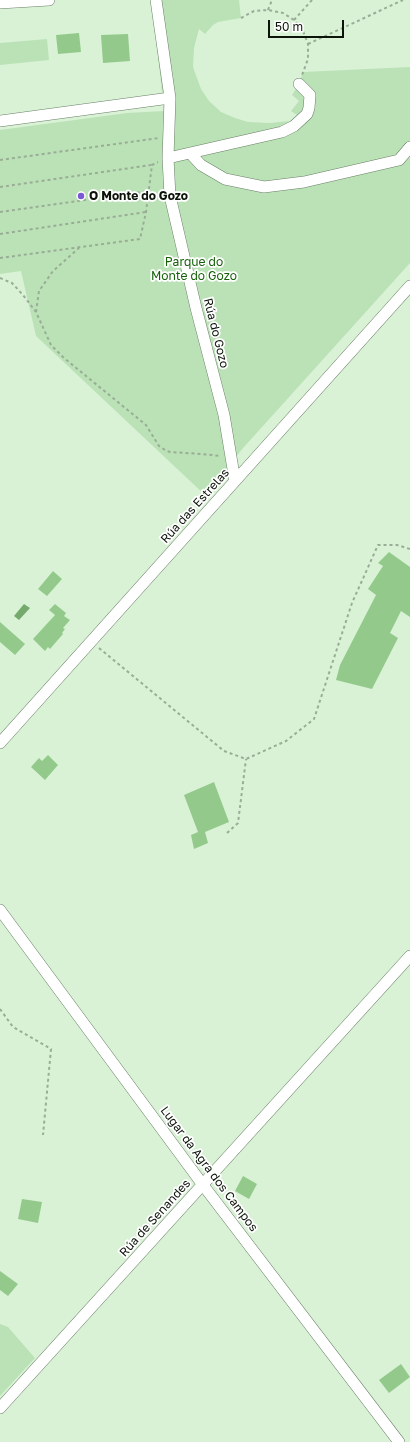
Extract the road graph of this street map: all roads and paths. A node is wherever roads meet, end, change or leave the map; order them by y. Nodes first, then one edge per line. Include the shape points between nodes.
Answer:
1 (49, 0) edge
2 (156, 0) edge
3 (272, 0) edge
4 (312, 0) edge
5 (403, 0) edge
6 (0, 3) edge
7 (268, 10) junction
8 (241, 18) dead end
9 (294, 20) junction
10 (308, 44) junction
11 (299, 84) joint
12 (170, 98) junction
13 (0, 121) edge
14 (169, 137) junction
15 (410, 147) edge
16 (190, 152) junction
17 (168, 158) junction
18 (0, 160) edge
19 (152, 165) junction
20 (0, 187) edge
21 (149, 191) junction
22 (0, 212) edge
23 (146, 212) junction
24 (0, 234) edge
25 (80, 247) junction
26 (0, 258) edge
27 (0, 278) edge
28 (410, 286) edge
29 (36, 312) junction
30 (232, 458) junction
31 (235, 481) junction
32 (410, 549) edge
33 (104, 652) dead end
34 (0, 744) edge
35 (246, 759) junction
36 (227, 833) dead end
37 (0, 910) edge
38 (410, 956) edge
39 (0, 1009) edge
40 (44, 1135) dead end
41 (203, 1185) junction
42 (0, 1408) edge
43 (399, 1442) edge

1 - 6 street
2 - 12 street, Rúa do Gozo
3 - 7 path
4 - 9 path
5 - 10 path
7 - 8 path via 254,11
7 - 9 path via 283,13
9 - 10 path via 303,31
10 - 11 path via 308,59
11 - 16 street via 310,95 309,108 307,114 294,126 282,132
12 - 13 street
12 - 14 street, Rúa do Gozo
14 - 17 street, Rúa do Gozo
14 - 18 path
15 - 16 street via 399,160 304,182 264,186 225,179 201,165
16 - 17 street
17 - 19 path
17 - 30 street, Rúa do Gozo via 168,182 173,212 224,415
19 - 20 path
19 - 21 path
21 - 22 path
21 - 23 path
23 - 24 path
23 - 25 path via 140,239
25 - 26 path
25 - 29 path via 53,271 40,291
27 - 29 path via 12,283
28 - 31 street, Rúa das Estrelas
29 - 30 path via 52,345 64,358 146,425 159,446 170,452
30 - 31 street, Rúa do Gozo
31 - 34 street, Rúa das Estrelas
32 - 35 path via 397,545 378,545 352,603 314,719 286,740
33 - 35 path via 224,751
35 - 36 path via 238,823
37 - 41 street, Lugar da Agra dos Campos
38 - 41 street, Rúa de Senandes
39 - 40 path via 14,1027 51,1049
41 - 42 street, Rúa de Senandes
41 - 43 street, Lugar da Agra dos Campos

